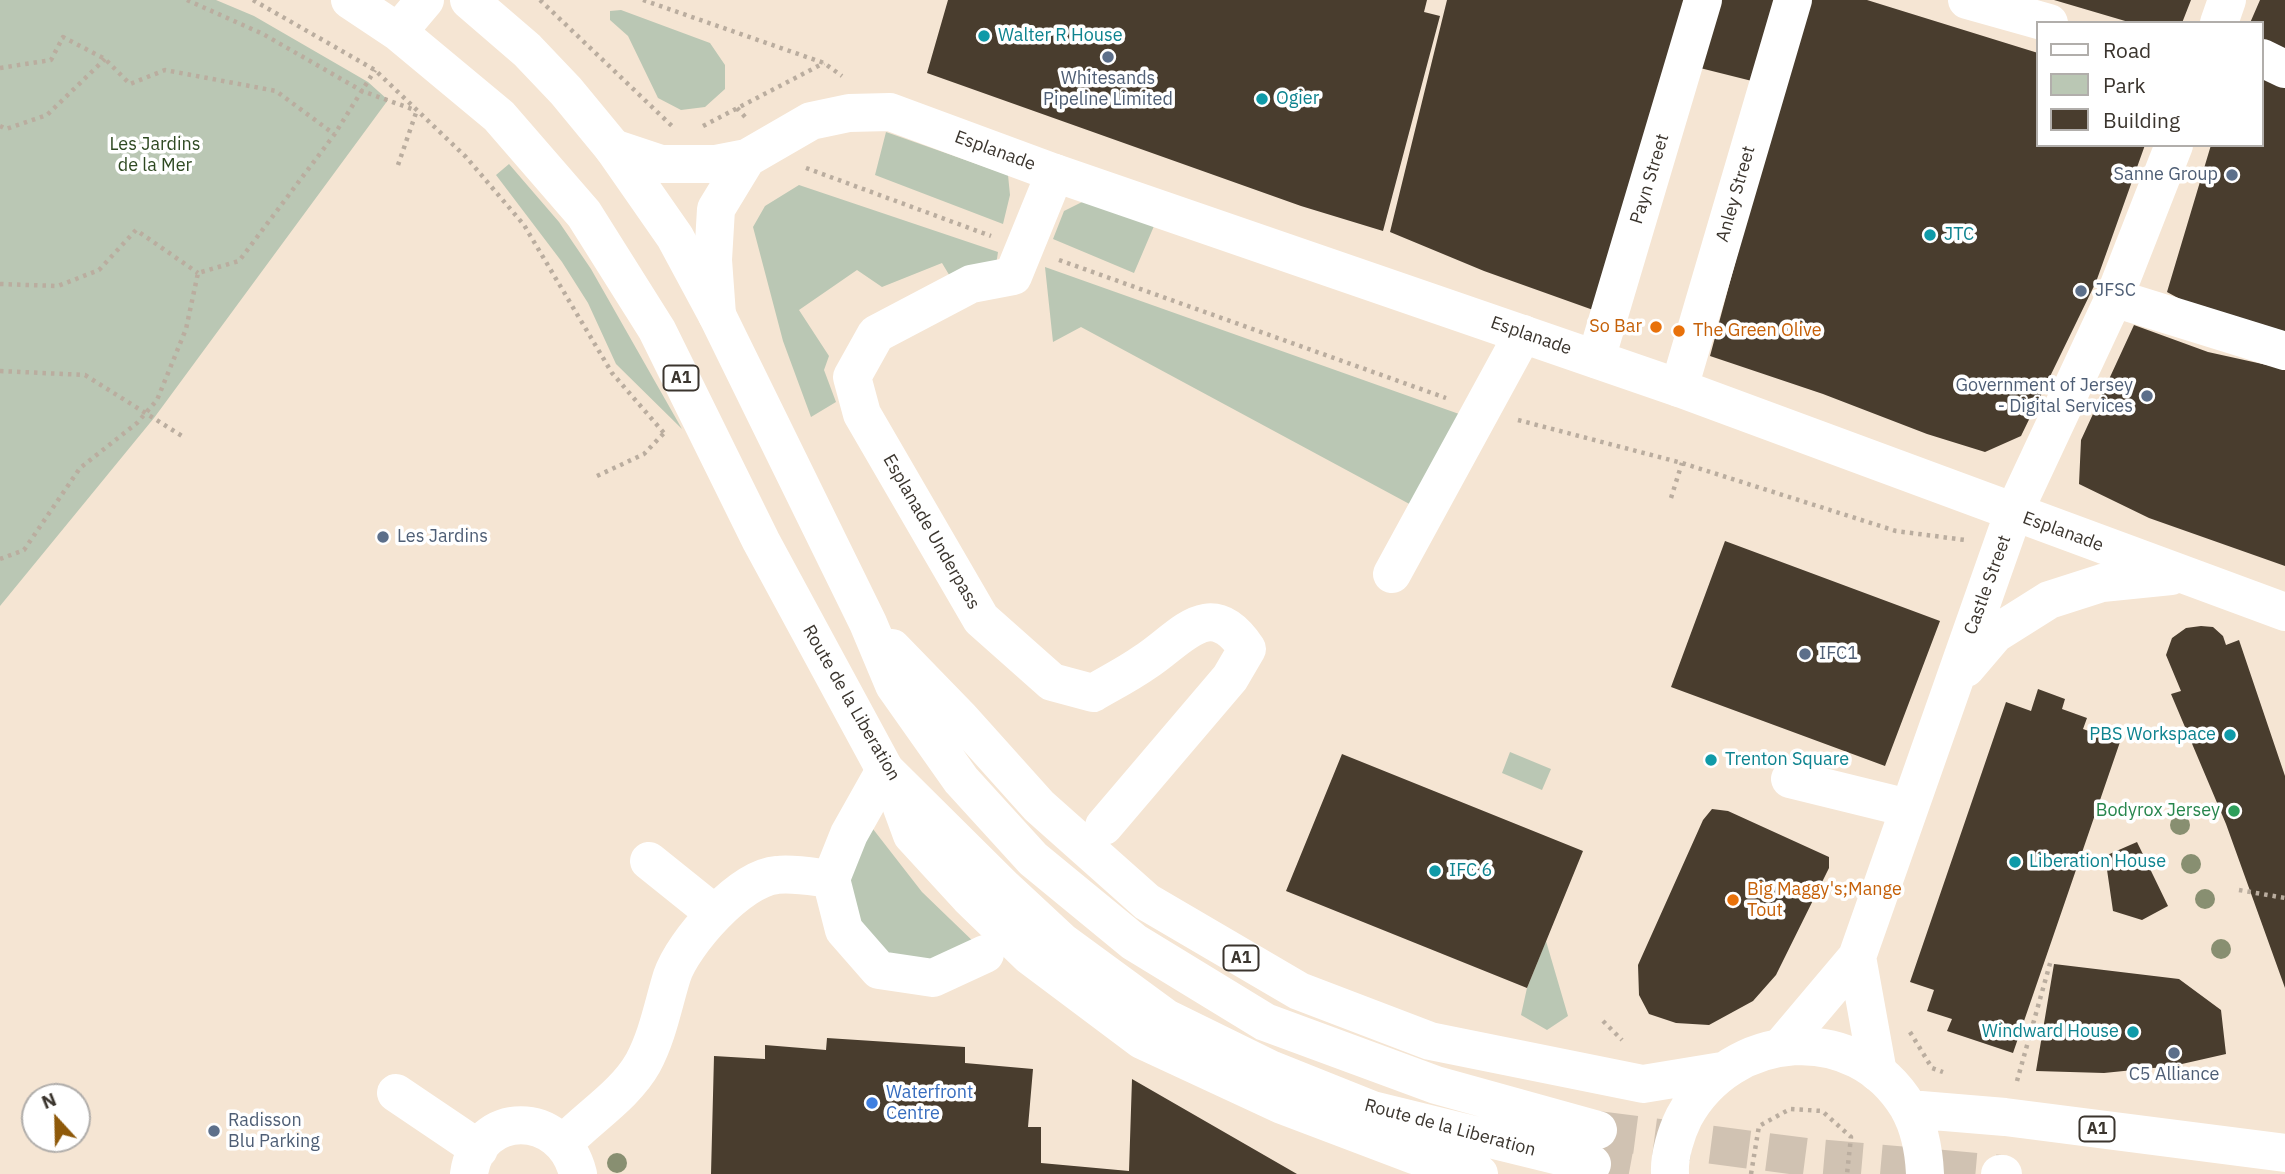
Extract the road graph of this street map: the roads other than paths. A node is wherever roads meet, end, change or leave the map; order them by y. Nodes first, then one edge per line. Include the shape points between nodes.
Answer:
1 (350, 0) edge
2 (425, 0) edge
3 (469, 0) edge
4 (1703, 0) edge
5 (1793, 0) edge
6 (1966, 0) edge
7 (2227, 0) edge
8 (2042, 21) edge
9 (2220, 21) edge
10 (398, 32) junction
11 (2264, 59) edge
12 (2285, 69) edge
13 (2173, 147) edge
14 (613, 148) junction
15 (760, 150) junction
16 (1055, 173) junction
17 (2114, 299) junction
18 (717, 315) junction
19 (1523, 334) junction
20 (2285, 351) edge
21 (1596, 359) junction
22 (1679, 388) junction
23 (2008, 529) junction
24 (1392, 573) dead end
25 (2182, 575) junction
26 (2285, 612) edge
27 (868, 623) junction
28 (1953, 683) junction
29 (888, 774) junction
30 (1790, 779) dead end
31 (1908, 808) junction
32 (1104, 826) dead end
33 (649, 860) dead end
34 (831, 879) junction
35 (715, 914) junction
36 (985, 954) dead end
37 (1857, 957) junction
38 (1781, 1047) junction
39 (1722, 1071) junction
40 (1878, 1073) junction
41 (396, 1093) dead end
42 (1909, 1109) junction
43 (2285, 1153) edge
44 (571, 1158) edge
45 (474, 1161) edge
46 (1479, 1174) edge
47 (1670, 1174) edge
48 (1926, 1174) edge

1 - 10 main road, A1
2 - 10 main road
3 - 14 main road, Route de la Liberation / A1 via 527,50
4 - 21 main road, Payn Street
5 - 22 main road, Anley Street
6 - 8 main road
7 - 9 main road
10 - 29 main road, Route de la Liberation / A1 via 499,116 584,214 631,284 816,647
11 - 12 main road
13 - 17 main road, Castle Street
14 - 15 main road, Esplanade via 661,164 689,166
14 - 18 main road, Route de la Liberation / A1 via 675,237
15 - 16 main road, Esplanade via 811,121 849,113 890,112
15 - 18 main road, Esplanade via 716,209
16 - 19 main road, Esplanade
16 - 32 main road, Esplanade Underpass via 1013,276 971,284 876,334 852,377 862,414 981,619 1052,682 1093,693 1147,661 1183,630 1210,622 1234,630 1247,649 1230,678
17 - 20 main road
17 - 23 main road, Castle Street
18 - 27 main road, Route de la Liberation / A1
19 - 21 main road, Esplanade
19 - 24 main road
21 - 22 main road, Esplanade
22 - 23 main road, Esplanade
23 - 25 main road, Esplanade
23 - 28 main road, Castle Street
25 - 26 main road, Esplanade
25 - 28 main road via 2102,583 2049,600 1995,634
27 - 29 main road, Route de la Liberation / A1 via 894,685 961,780 1033,859 1134,942 1265,1022 1595,1147 1372,1110 1272,1070 1166,1018 1061,941
27 - 39 main road, A1 via 1039,806 1147,902 1298,991 1430,1041 1643,1084
28 - 31 main road, Castle Street
29 - 34 main road via 849,834
29 - 46 main road, A1 via 912,835 969,897 1030,956 1142,1040 1282,1105 1414,1155
30 - 31 main road
31 - 37 main road, Castle Street
33 - 35 main road
34 - 35 main road via 775,875 747,886
34 - 36 main road via 844,930 879,970 933,978
35 - 44 main road via 684,952 673,974 644,1061
37 - 38 main road, Castle Street
37 - 40 main road, Castle Street
38 - 39 main road, A1 via 1749,1055
38 - 40 main road, A1 via 1815,1046 1849,1055
39 - 47 main road, A1 via 1695,1098 1677,1131
40 - 42 main road, A1
41 - 45 main road
42 - 43 main road, A1
42 - 48 main road, A1 via 1923,1144
44 - 45 main road via 536,1126 520,1125 504,1129

